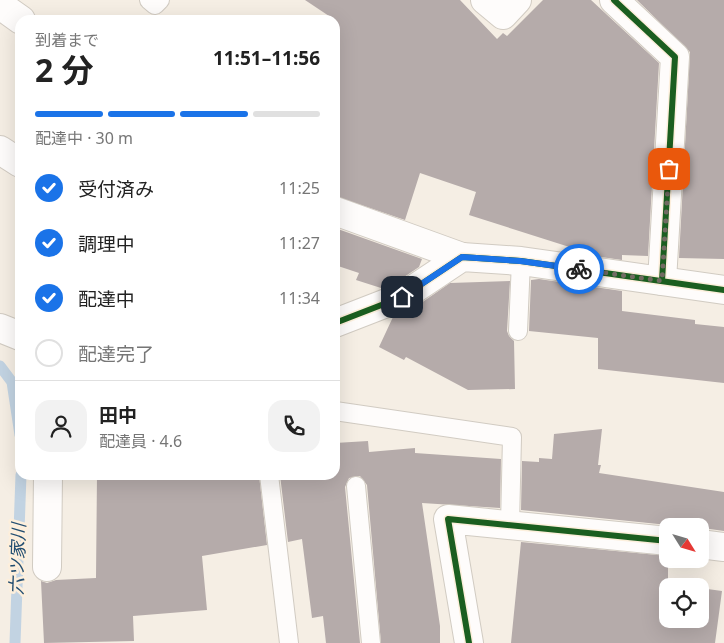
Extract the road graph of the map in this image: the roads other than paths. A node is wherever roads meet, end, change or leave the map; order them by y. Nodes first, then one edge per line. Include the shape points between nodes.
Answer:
1 (149, 0) edge
2 (160, 0) edge
3 (485, 0) edge
4 (517, 0) edge
5 (614, 0) edge
6 (0, 5) edge
7 (15, 16) edge
8 (0, 150) edge
9 (15, 160) edge
10 (340, 213) edge
11 (462, 257) junction
12 (520, 261) junction
13 (662, 281) junction
14 (724, 290) edge
15 (340, 322) edge
16 (0, 328) edge
17 (518, 331) dead end
18 (15, 334) edge
19 (340, 412) edge
20 (48, 480) edge
21 (270, 480) edge
22 (356, 486) dead end
23 (510, 525) junction
24 (659, 540) edge
25 (709, 545) edge
26 (724, 547) edge
27 (48, 567) dead end
28 (288, 643) edge
29 (371, 643) edge
30 (469, 643) edge

1 - 2 lane via 155,6
3 - 4 street via 503,15
5 - 13 street via 675,57
6 - 7 street
8 - 9 street
10 - 11 street
11 - 12 street
11 - 15 street via 402,297
12 - 13 street
12 - 17 lane
13 - 14 street
16 - 18 street
19 - 23 lane via 512,437
20 - 27 street
21 - 28 lane
22 - 29 lane
23 - 24 street
23 - 30 street via 448,519
25 - 26 street

